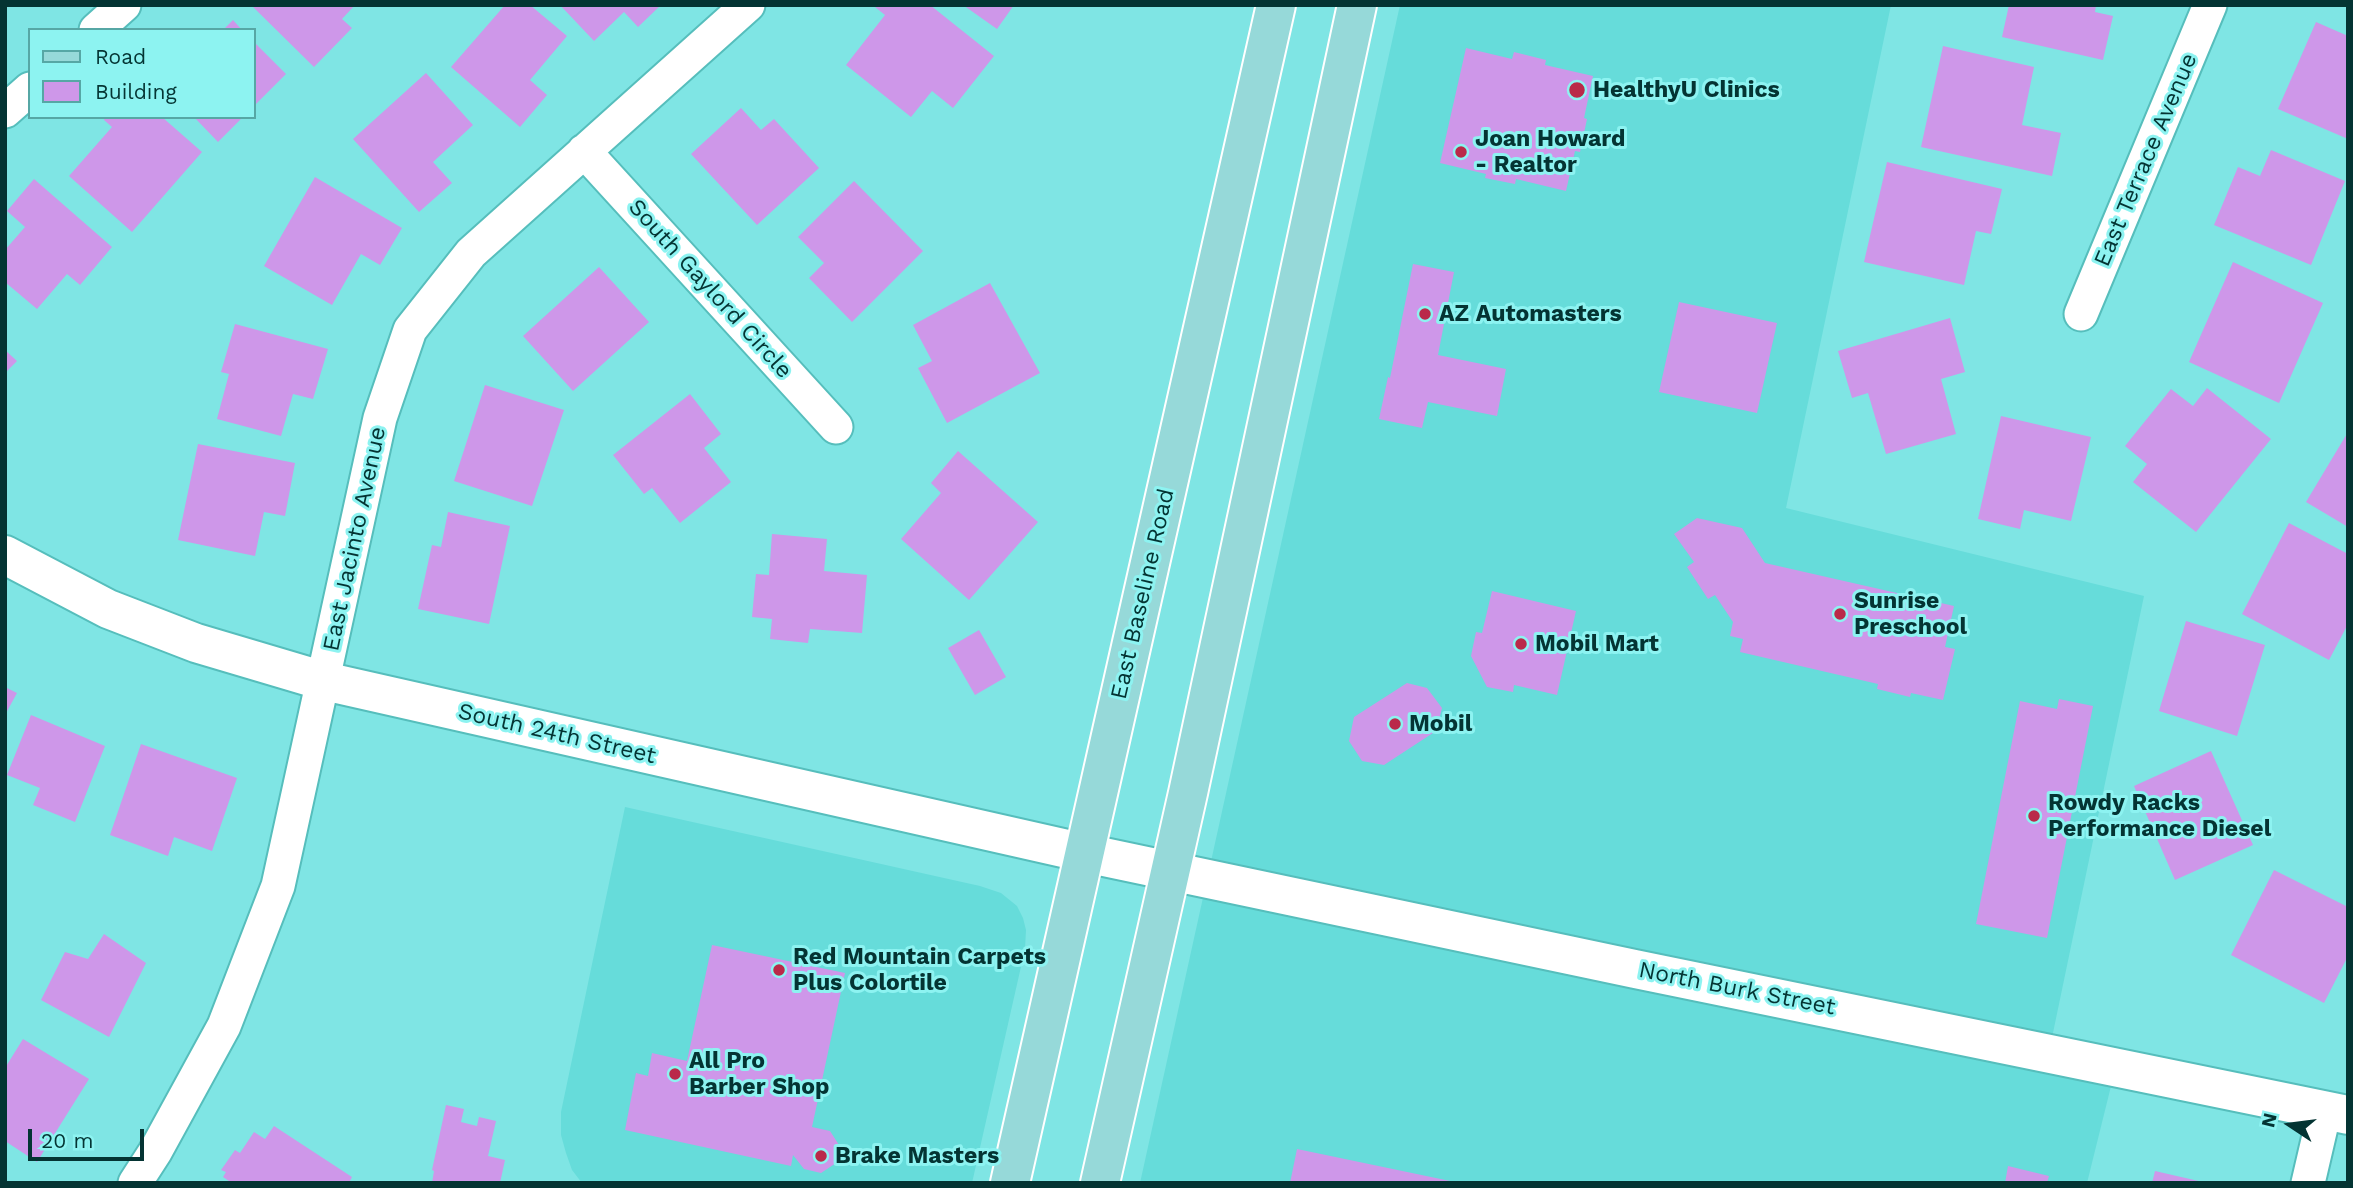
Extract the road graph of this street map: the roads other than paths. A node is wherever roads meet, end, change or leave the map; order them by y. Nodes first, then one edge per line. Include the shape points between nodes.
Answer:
1 (124, 5) edge
2 (748, 5) edge
3 (1276, 5) edge
4 (1357, 5) edge
5 (2210, 5) edge
6 (98, 28) edge
7 (28, 91) edge
8 (5, 111) edge
9 (584, 151) junction
10 (2081, 314) dead end
11 (836, 427) dead end
12 (5, 555) edge
13 (324, 681) junction
14 (1085, 853) junction
15 (1127, 861) joint
16 (1169, 870) junction
17 (2336, 1113) edge
18 (135, 1183) edge
19 (1010, 1183) edge
20 (1100, 1183) edge
21 (2308, 1183) edge

1 - 6 street
2 - 9 street, East Jacinto Avenue
3 - 14 main road, East Baseline Road
4 - 16 main road
5 - 10 street, East Terrace Avenue
7 - 8 street
9 - 11 street, South Gaylord Circle
9 - 13 street, East Jacinto Avenue via 471,253 410,330 380,418
12 - 13 street, South 24th Street via 108,610 196,643
13 - 14 street, South 24th Street
13 - 18 street, East Jacinto Avenue via 278,886 224,1026
14 - 15 street, South 24th Street
14 - 19 main road, East Baseline Road
15 - 16 street, North Burk Street
16 - 17 street, North Burk Street
16 - 20 main road
17 - 21 street

